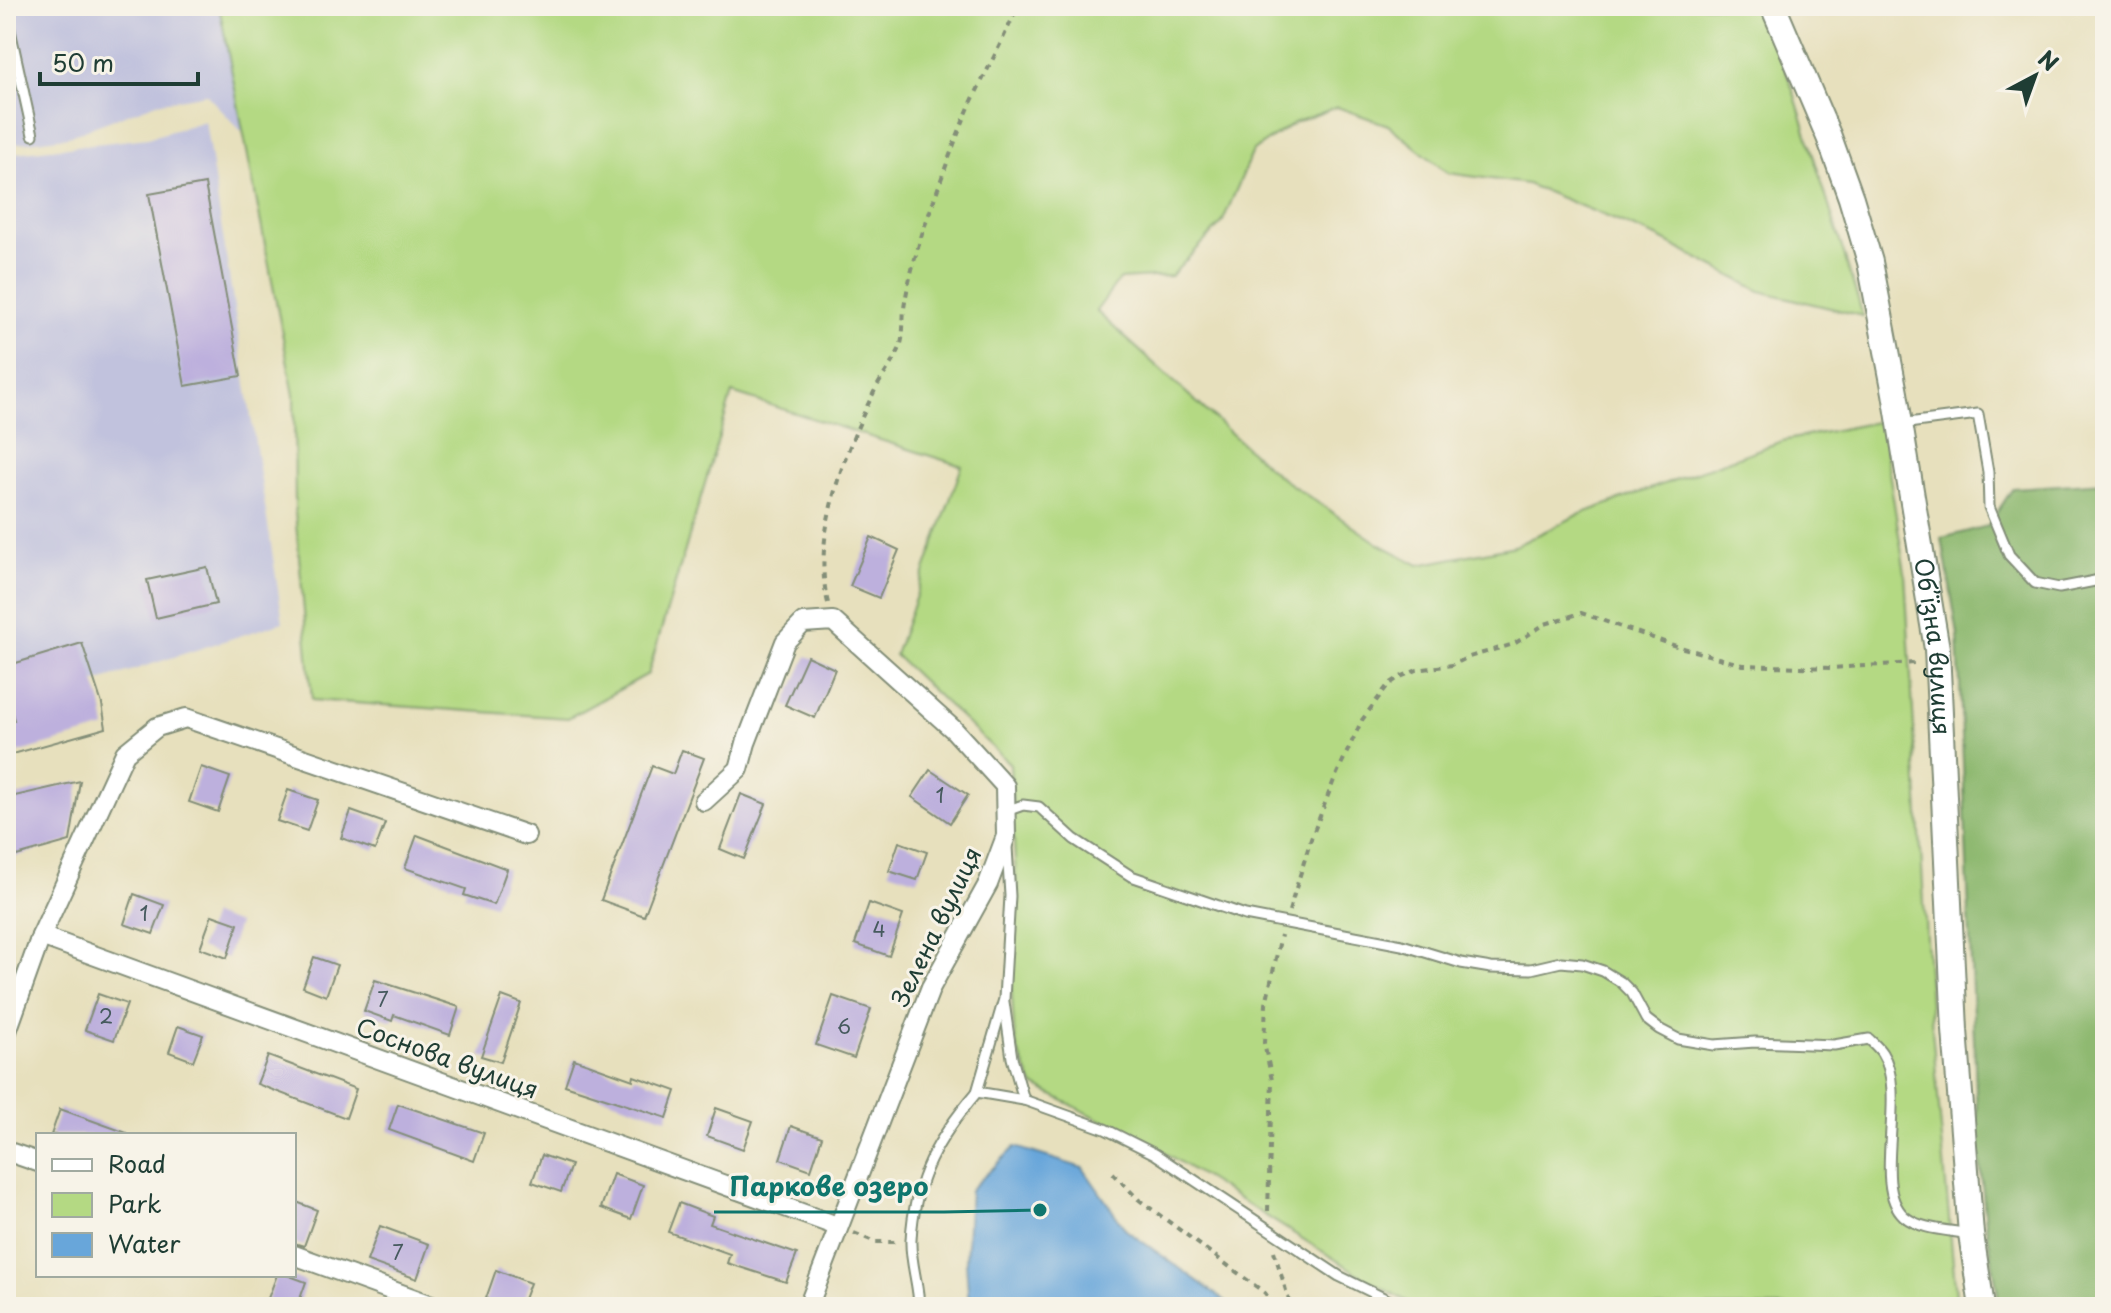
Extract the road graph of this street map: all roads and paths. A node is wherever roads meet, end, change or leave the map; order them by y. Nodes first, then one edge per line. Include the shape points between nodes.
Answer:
1 (1018, 6) edge
2 (1773, 6) edge
3 (6, 12) edge
4 (33, 135) dead end
5 (1900, 424) junction
6 (2105, 579) edge
7 (833, 621) junction
8 (1937, 662) junction
9 (704, 801) dead end
10 (1006, 811) junction
11 (526, 835) dead end
12 (1006, 836) junction
13 (1285, 922) junction
14 (41, 936) junction
15 (14, 992) edge
16 (1004, 999) junction
17 (6, 1034) edge
18 (977, 1092) junction
19 (1024, 1100) junction
20 (6, 1151) edge
21 (36, 1161) edge
22 (1113, 1173) dead end
23 (837, 1226) junction
24 (1268, 1231) junction
25 (1971, 1234) junction
26 (910, 1242) junction
27 (296, 1256) edge
28 (437, 1307) edge
29 (808, 1307) edge
30 (919, 1307) edge
31 (1275, 1307) edge
32 (1291, 1307) edge
33 (1402, 1307) edge
34 (1982, 1307) edge

1 - 7 path via 952,149 910,280 899,349 857,428 839,477 825,552 825,590
2 - 5 main road, Об’їзна вулиця via 1851,198 1870,262
3 - 4 lane
5 - 6 lane via 1978,414 1989,507 2009,555 2035,583 2059,588
5 - 8 main road, Об’їзна вулиця
7 - 9 street via 803,623 785,642 739,769
7 - 10 street, Зелена вулиця via 954,730 1005,786
8 - 13 path via 1830,668 1743,665 1581,613 1545,624 1514,644 1452,665 1417,670 1388,685 1362,720 1311,839
8 - 25 main road, Об’їзна вулиця
10 - 12 street, Зелена вулиця
10 - 13 lane via 1039,807 1074,839 1131,876 1245,915
11 - 14 street via 186,718 157,727 125,753
12 - 16 lane via 1010,896
12 - 23 street, Зелена вулиця via 988,884 931,987
13 - 24 path via 1266,1004 1264,1043 1272,1080
13 - 25 lane via 1491,968 1582,964 1621,982 1646,1019 1687,1041 1834,1045 1869,1039 1882,1052 1892,1078 1889,1167 1894,1197 1904,1215 1924,1226
14 - 15 street
14 - 23 street, Соснова вулиця
15 - 17 street
16 - 18 lane
16 - 19 lane
18 - 19 lane
18 - 26 lane via 933,1150 918,1186
19 - 24 lane via 1105,1129 1155,1154
20 - 21 street
22 - 31 path via 1138,1199 1265,1293
23 - 26 path via 876,1242
23 - 29 street, Зелена вулиця
24 - 32 path
24 - 33 lane via 1339,1276
25 - 34 main road, Об’їзна вулиця
26 - 30 lane
27 - 28 street

